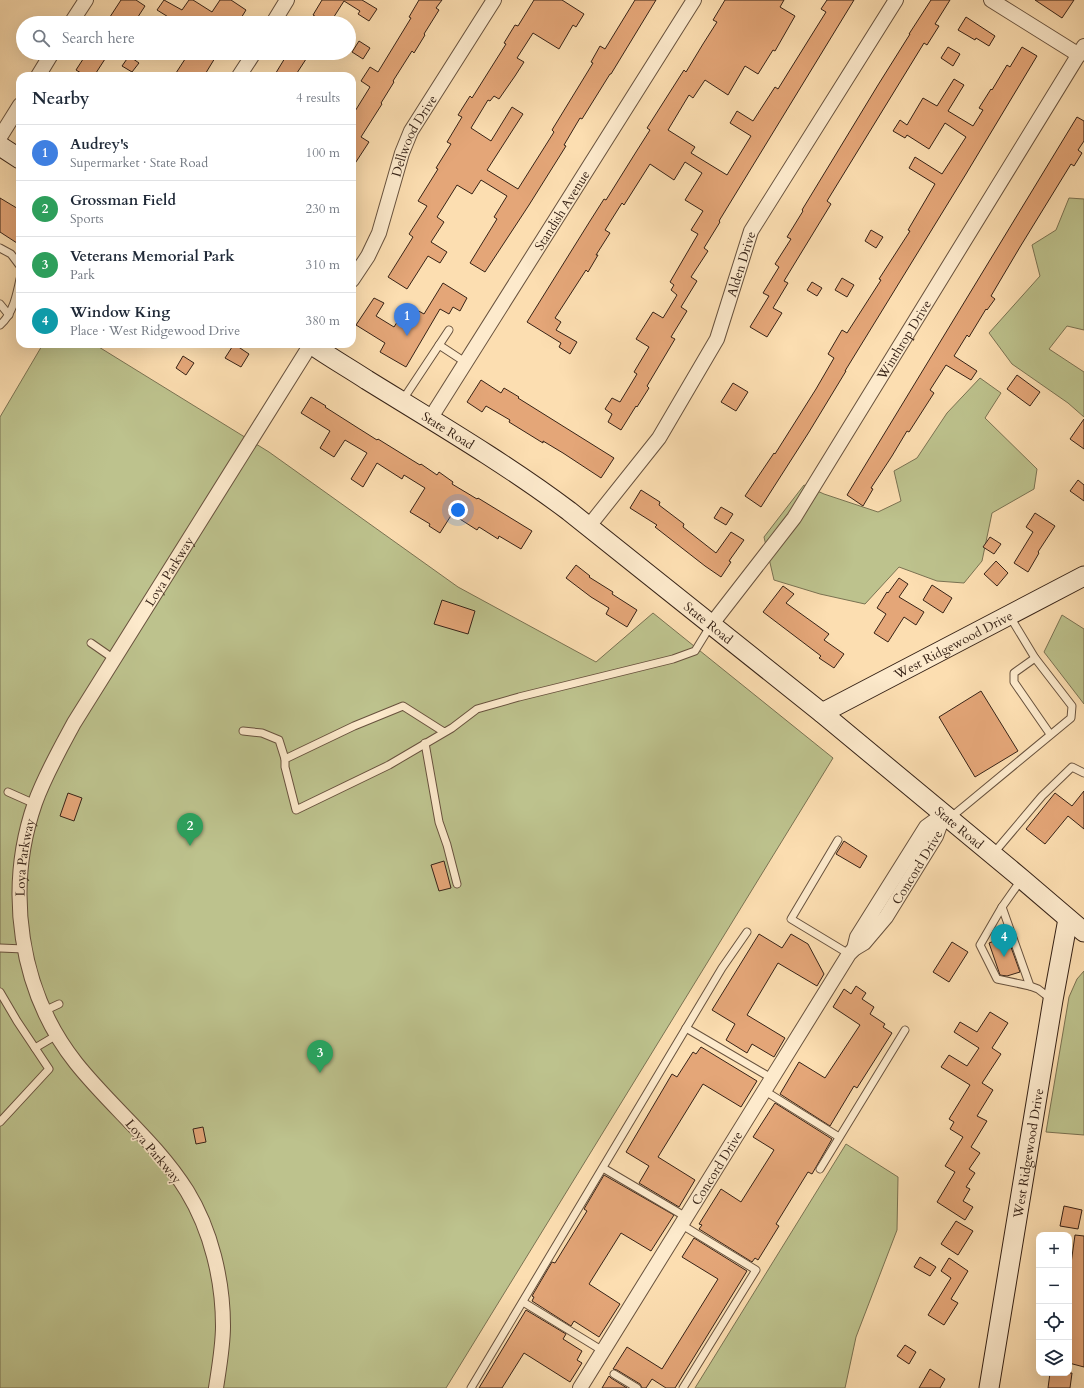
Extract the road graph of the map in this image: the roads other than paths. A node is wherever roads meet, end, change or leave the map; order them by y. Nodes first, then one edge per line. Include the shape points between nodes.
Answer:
1 (86, 0) edge
2 (288, 0) edge
3 (494, 0) edge
4 (694, 0) edge
5 (896, 0) edge
6 (991, 0) edge
7 (76, 16) edge
8 (278, 16) edge
9 (1081, 50) edge
10 (48, 60) edge
11 (249, 60) edge
12 (40, 72) edge
13 (242, 72) edge
14 (16, 111) edge
15 (0, 136) edge
16 (0, 146) edge
17 (16, 156) edge
18 (0, 248) edge
19 (16, 261) edge
20 (356, 274) edge
21 (16, 297) edge
22 (0, 304) edge
23 (9, 315) junction
24 (0, 325) edge
25 (449, 330) dead end
26 (439, 345) junction
27 (308, 348) edge
28 (317, 348) edge
29 (465, 362) junction
30 (402, 402) junction
31 (430, 419) junction
32 (589, 526) junction
33 (1084, 576) edge
34 (1009, 615) junction
35 (711, 624) junction
36 (91, 643) dead end
37 (1035, 658) junction
38 (114, 659) junction
39 (822, 713) junction
40 (243, 731) dead end
41 (444, 732) junction
42 (1050, 734) junction
43 (425, 743) junction
44 (285, 759) junction
45 (1084, 773) edge
46 (8, 792) dead end
47 (35, 804) junction
48 (947, 816) junction
49 (838, 840) dead end
50 (992, 854) junction
51 (1022, 879) junction
52 (457, 884) dead end
53 (1002, 907) junction
54 (1068, 918) junction
55 (747, 932) dead end
56 (1084, 932) edge
57 (0, 948) edge
58 (24, 949) junction
59 (852, 951) junction
60 (1030, 986) junction
61 (0, 992) edge
62 (1053, 1000) junction
63 (59, 1004) dead end
64 (44, 1011) junction
65 (686, 1028) junction
66 (905, 1030) dead end
67 (57, 1035) junction
68 (35, 1048) junction
69 (773, 1079) junction
70 (765, 1091) junction
71 (0, 1122) edge
72 (839, 1136) junction
73 (603, 1168) junction
74 (820, 1169) dead end
75 (684, 1221) junction
76 (523, 1302) junction
77 (603, 1351) junction
78 (614, 1374) dead end
79 (216, 1388) edge
80 (471, 1388) edge
81 (580, 1388) edge
82 (637, 1388) edge
83 (683, 1388) edge
84 (989, 1388) edge

1 - 7 street
2 - 8 street
3 - 20 street, Dellwood Drive via 411,131 402,153 379,233
4 - 29 street, Standish Avenue
5 - 32 street, Alden Drive via 751,231 717,339 659,438
6 - 9 street
9 - 35 street, Winthrop Drive via 794,518
10 - 12 street
11 - 13 street
14 - 15 street
16 - 17 main road
18 - 19 lane via 11,254
21 - 23 lane
22 - 23 lane
23 - 24 lane
25 - 26 lane
26 - 29 lane
26 - 30 lane
27 - 38 street, Loya Parkway
28 - 30 main road, State Road
29 - 31 street, Standish Avenue
30 - 31 main road, State Road
31 - 32 main road, State Road via 530,482
32 - 35 main road, State Road
33 - 34 main road, West Ridgewood Drive
34 - 37 lane
34 - 39 main road, West Ridgewood Drive
35 - 39 main road, State Road
35 - 41 lane via 695,651 477,710
36 - 38 lane
37 - 42 lane via 1014,674 1014,682
37 - 42 lane via 1072,706 1071,718
38 - 47 street, Loya Parkway via 74,723
39 - 48 main road, State Road
40 - 44 lane via 262,733 279,740
41 - 43 lane
41 - 44 lane via 403,706
42 - 48 lane
43 - 44 lane via 389,765 296,810
43 - 52 lane via 439,822
45 - 50 lane via 1072,767 1042,796
46 - 47 lane
47 - 58 street, Loya Parkway via 28,827 22,865 20,897
48 - 50 main road, State Road
48 - 59 street, Concord Drive via 926,827 857,937
49 - 59 lane via 791,919
50 - 51 main road, State Road
51 - 53 lane
51 - 54 main road, State Road
53 - 60 lane
53 - 60 lane via 980,945 997,979
54 - 56 main road, State Road
54 - 62 main road, West Ridgewood Drive
55 - 65 lane
57 - 58 lane
58 - 64 street, Loya Parkway via 32,982
59 - 69 street, Concord Drive
60 - 62 lane
61 - 68 lane
62 - 84 main road, West Ridgewood Drive
63 - 64 lane
64 - 67 street, Loya Parkway
65 - 69 lane
65 - 73 lane
66 - 72 lane
67 - 68 lane
67 - 79 street, Loya Parkway via 90,1079 168,1163 188,1192 200,1217 217,1270 222,1298 223,1327
68 - 71 lane via 49,1069
69 - 70 street, Concord Drive
70 - 72 lane
70 - 75 street, Concord Drive
72 - 74 lane
73 - 75 lane
73 - 76 lane
75 - 77 street, Concord Drive
75 - 83 lane via 756,1270
76 - 77 lane
76 - 80 lane
77 - 81 street, Concord Drive
78 - 82 lane

